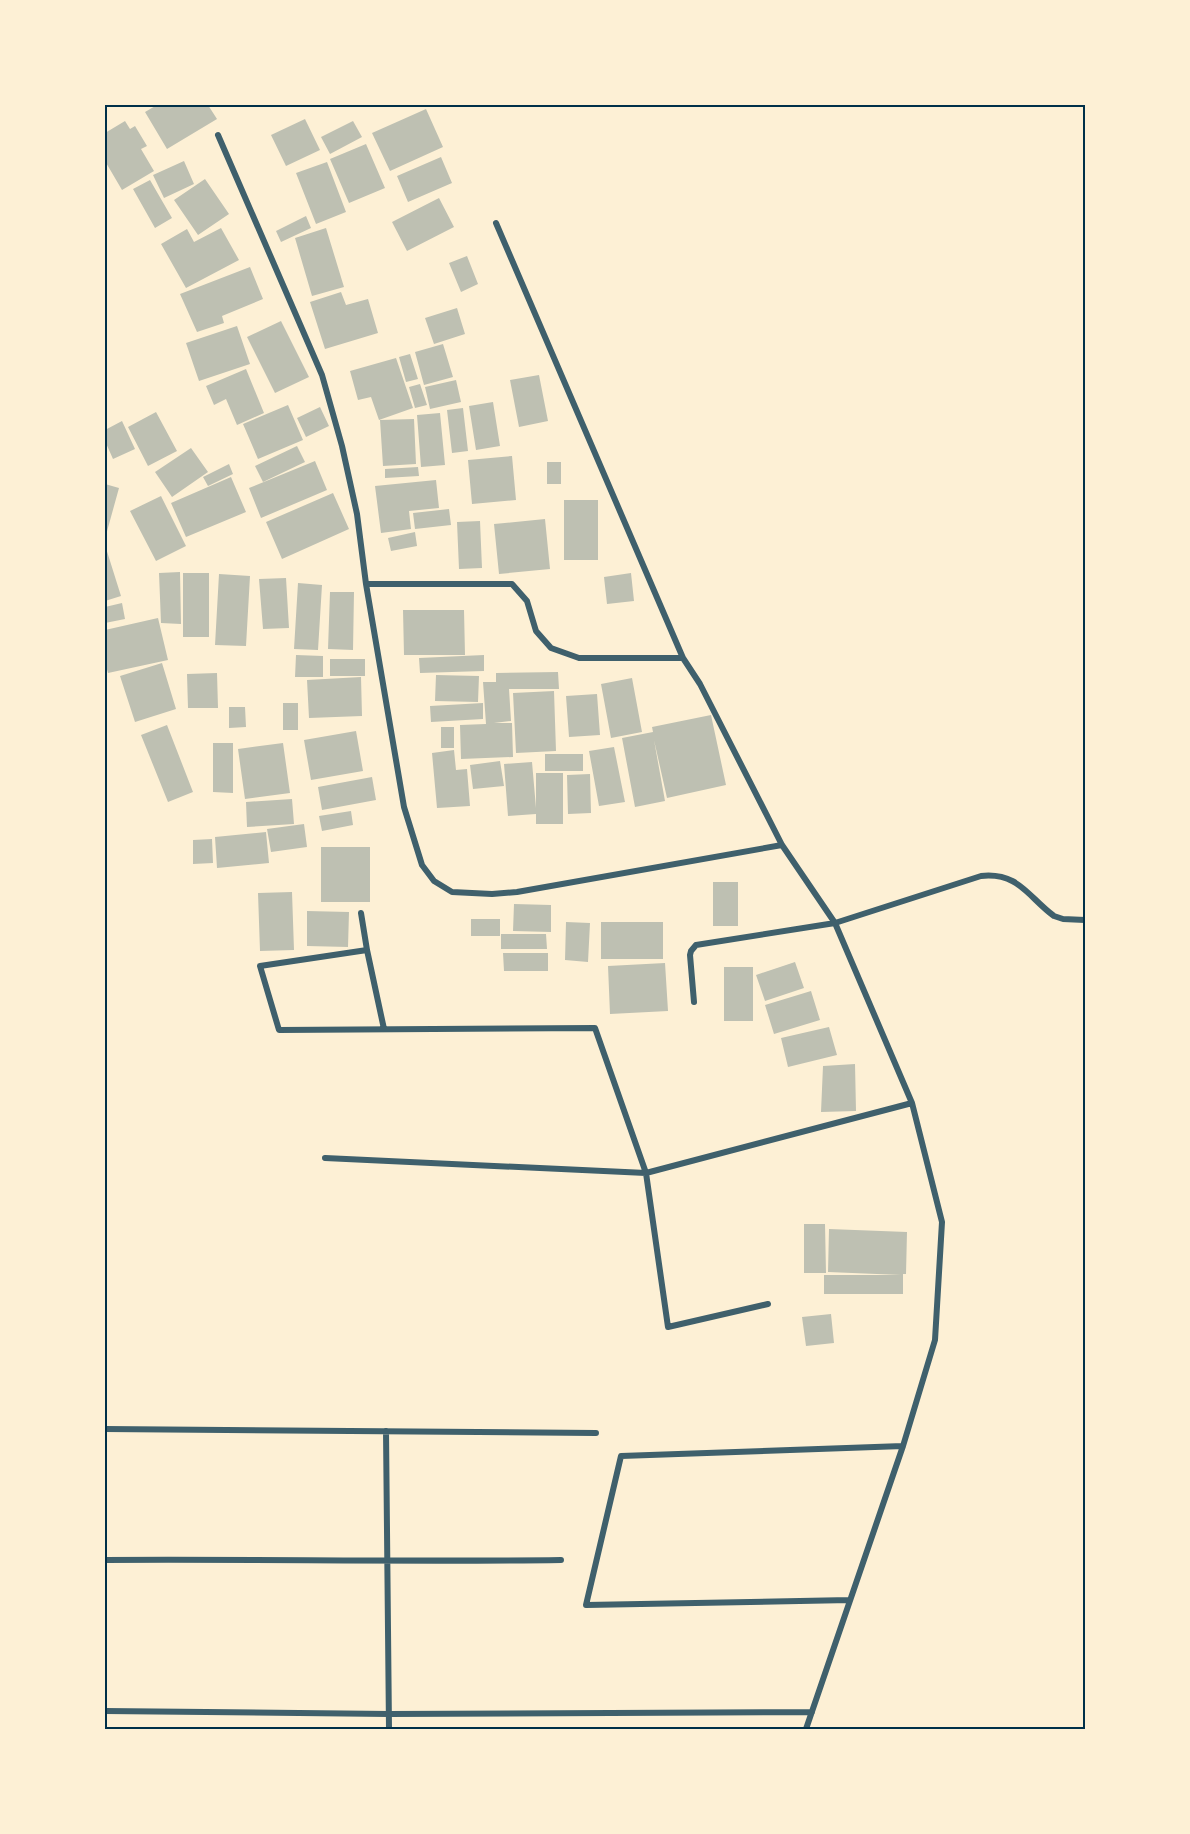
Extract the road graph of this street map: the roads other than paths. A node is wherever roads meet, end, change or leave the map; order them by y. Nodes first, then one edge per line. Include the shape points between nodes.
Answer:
1 (218, 135) dead end
2 (496, 223) dead end
3 (366, 584) junction
4 (683, 658) junction
5 (782, 845) junction
6 (361, 913) dead end
7 (1085, 920) edge
8 (835, 923) junction
9 (367, 950) junction
10 (694, 1002) dead end
11 (384, 1029) junction
12 (912, 1103) junction
13 (326, 1158) dead end
14 (646, 1173) junction
15 (768, 1304) dead end
16 (105, 1429) edge
17 (386, 1431) junction
18 (596, 1433) dead end
19 (903, 1446) junction
20 (105, 1560) edge
21 (561, 1560) dead end
22 (387, 1562) junction
23 (850, 1600) junction
24 (105, 1711) edge
25 (812, 1712) junction
26 (389, 1714) junction
27 (389, 1729) edge
28 (806, 1729) edge

1 - 3 street via 322,375 357,514
2 - 4 street
3 - 4 street via 512,584 527,601 536,630 551,648 579,658
3 - 5 street via 404,807 422,865 441,886 452,892 492,894
4 - 5 street
5 - 8 street
6 - 9 street
7 - 8 street via 1054,916 1010,878 992,874
8 - 10 street via 694,946 690,955
8 - 12 street
9 - 11 street
9 - 11 street via 260,966 279,1030
11 - 14 street via 595,1028
12 - 14 street
12 - 19 street via 940,1209 942,1234 935,1340
13 - 14 street
14 - 15 street via 668,1327
16 - 17 street
17 - 18 street
17 - 22 street
19 - 23 street
19 - 23 street via 621,1456 586,1605
20 - 22 street
21 - 22 street
22 - 26 street
23 - 25 street
24 - 26 street
25 - 26 street
25 - 28 street
26 - 27 street

